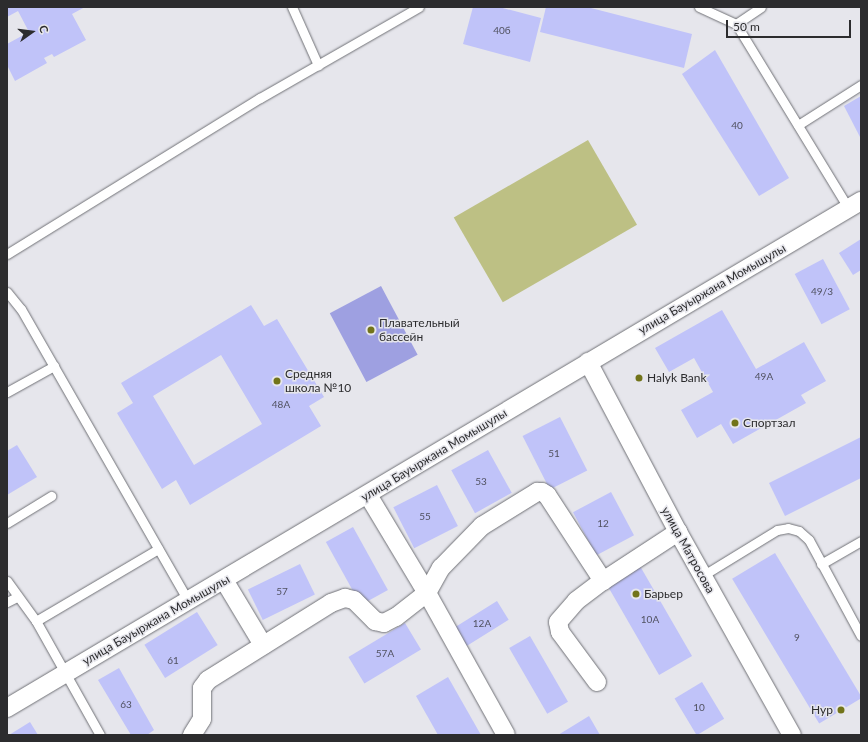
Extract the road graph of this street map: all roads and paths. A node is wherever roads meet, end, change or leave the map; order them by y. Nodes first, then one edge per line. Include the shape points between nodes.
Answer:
1 (292, 7) edge
2 (419, 7) edge
3 (699, 7) edge
4 (761, 7) edge
5 (736, 24) junction
6 (318, 64) junction
7 (861, 85) edge
8 (798, 125) junction
9 (855, 205) edge
10 (7, 254) edge
11 (7, 292) edge
12 (588, 362) junction
13 (54, 366) junction
14 (7, 392) edge
15 (368, 495) junction
16 (51, 496) dead end
17 (7, 523) edge
18 (678, 532) junction
19 (861, 541) edge
20 (158, 549) junction
21 (821, 564) junction
22 (702, 576) junction
23 (224, 580) junction
24 (7, 581) edge
25 (603, 581) junction
26 (427, 593) junction
27 (17, 597) junction
28 (7, 602) edge
29 (188, 602) junction
30 (36, 621) junction
31 (861, 636) edge
32 (263, 645) junction
33 (64, 675) junction
34 (597, 682) dead end
35 (7, 708) edge
36 (100, 735) edge
37 (192, 735) edge
38 (506, 735) edge
39 (792, 735) edge

1 - 6 lane
2 - 6 lane
3 - 5 lane
4 - 5 lane
5 - 8 lane
6 - 10 lane
7 - 8 lane
8 - 9 lane
9 - 12 street, улица Бауыржана Момышулы
11 - 13 lane via 21,309
12 - 15 street, улица Бауыржана Момышулы
12 - 18 street, улица Матросова
13 - 14 lane
13 - 20 lane
15 - 23 street, улица Бауыржана Момышулы
15 - 26 street
16 - 17 lane
18 - 22 street, улица Матросова
18 - 25 street
19 - 21 lane
20 - 29 lane
20 - 30 lane
21 - 22 lane via 809,540 799,531 788,528 777,530
21 - 31 lane
22 - 39 street, улица Матросова
23 - 29 street, улица Бауыржана Момышулы
23 - 32 street
24 - 27 lane
25 - 26 street via 547,495 537,492 482,526 441,568
25 - 34 street via 576,602 558,622 560,632
26 - 32 street via 384,623 375,621 354,600 345,598 331,603
26 - 38 street
27 - 28 lane
27 - 30 lane
29 - 33 street, улица Бауыржана Момышулы
30 - 33 lane
32 - 37 street via 208,680 202,688 202,719
33 - 35 street, улица Бауыржана Момышулы
33 - 36 lane

